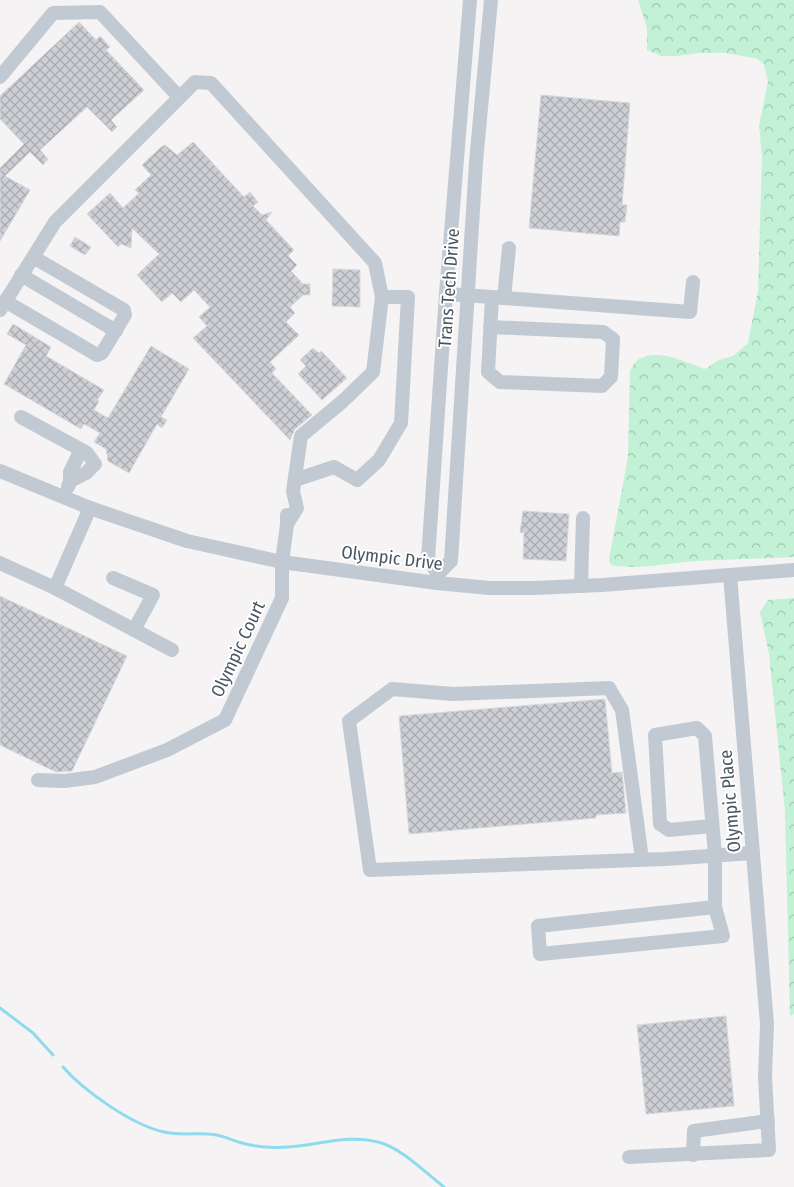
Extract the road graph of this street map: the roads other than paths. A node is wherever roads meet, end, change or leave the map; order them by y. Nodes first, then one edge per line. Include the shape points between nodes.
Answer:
1 (470, 0) edge
2 (491, 0) edge
3 (468, 26) junction
4 (488, 27) junction
5 (0, 77) edge
6 (179, 97) junction
7 (456, 161) junction
8 (476, 162) junction
9 (509, 248) dead end
10 (33, 257) junction
11 (21, 276) junction
12 (693, 282) dead end
13 (446, 294) junction
14 (467, 295) junction
15 (382, 296) junction
16 (498, 298) junction
17 (2, 306) edge
18 (490, 326) junction
19 (116, 331) junction
20 (21, 417) dead end
21 (81, 450) junction
22 (0, 471) edge
23 (70, 481) junction
24 (294, 485) junction
25 (64, 497) junction
26 (90, 508) junction
27 (583, 518) dead end
28 (282, 562) junction
29 (0, 563) edge
30 (794, 570) edge
31 (730, 575) junction
32 (113, 578) dead end
33 (438, 578) junction
34 (581, 586) junction
35 (55, 588) junction
36 (134, 630) junction
37 (172, 650) dead end
38 (38, 780) dead end
39 (712, 826) junction
40 (753, 853) junction
41 (714, 855) junction
42 (642, 859) junction
43 (715, 907) junction
44 (768, 1121) junction
45 (693, 1155) junction
46 (629, 1157) dead end

1 - 3 street, Trans Tech Drive
2 - 4 street, Trans Tech Drive
3 - 4 street
3 - 7 street, Trans Tech Drive
4 - 8 street, Trans Tech Drive
5 - 6 street via 53,13 100,12
6 - 10 street, Olympic Court via 55,222
6 - 15 street, Olympic Court via 195,82 211,83 375,263
7 - 8 street
7 - 13 street, Trans Tech Drive
8 - 14 street, Trans Tech Drive
9 - 16 street
10 - 11 street, Olympic Court
10 - 19 street via 124,310 125,315
11 - 17 street, Olympic Court
11 - 19 street
12 - 16 street via 690,312
13 - 14 street
13 - 33 street, Trans Tech Drive via 428,559
14 - 16 street
14 - 33 street, Trans Tech Drive via 451,561
15 - 24 street, Olympic Court via 373,372 301,436
15 - 24 street via 408,297 401,423 379,460 357,480 334,467
16 - 18 street
17 - 19 street via 97,355 102,353
18 - 18 street via 488,372 500,382 602,386 612,377 613,339 603,332
20 - 21 street
21 - 23 street via 70,472
21 - 23 street via 95,464
22 - 25 street, Olympic Drive
23 - 25 street
24 - 28 street, Olympic Court via 297,508 287,524
25 - 26 street, Olympic Drive
26 - 28 street, Olympic Drive via 187,540
26 - 35 street
27 - 34 street
28 - 33 street, Olympic Drive
28 - 38 street, Olympic Court via 282,598 225,720 167,750 95,777
29 - 35 street
30 - 31 street, Olympic Drive
31 - 34 street, Olympic Drive
31 - 40 street, Olympic Place
32 - 36 street via 153,595
33 - 34 street, Olympic Drive via 489,588
35 - 36 street
36 - 37 street
39 - 39 street via 705,736 696,728 655,735 660,824 669,830
39 - 41 street
40 - 41 street
40 - 44 street, Olympic Place via 767,1024 765,1076
41 - 42 street
41 - 43 street
42 - 42 street via 370,870 349,721 392,689 453,694 608,688 622,710
43 - 43 street via 538,926 540,954 723,936
44 - 45 street via 694,1131
44 - 45 street, Olympic Place via 769,1150
45 - 46 street

